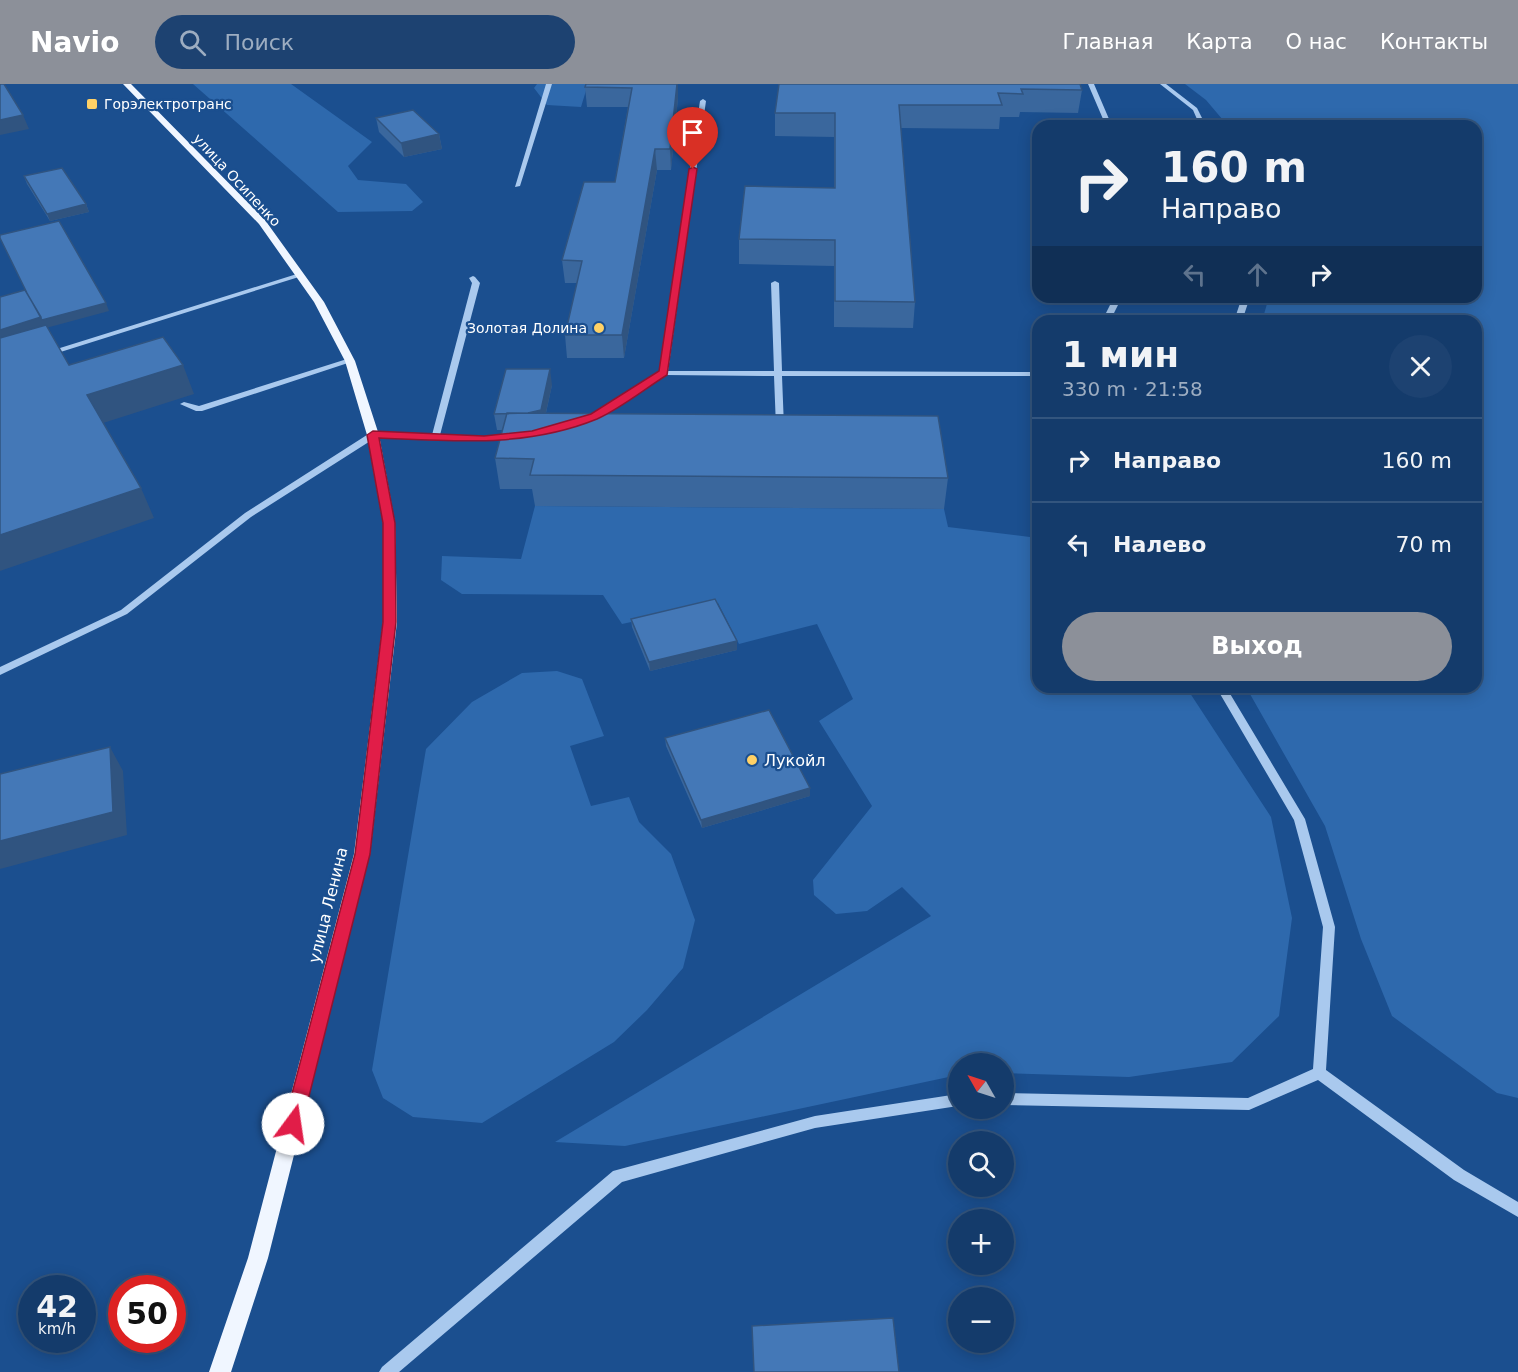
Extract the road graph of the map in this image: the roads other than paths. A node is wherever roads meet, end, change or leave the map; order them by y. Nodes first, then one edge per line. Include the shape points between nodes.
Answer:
1 (127, 84) edge
2 (549, 84) edge
3 (1091, 84) edge
4 (1163, 84) edge
5 (703, 101) dead end
6 (1106, 120) edge
7 (1200, 120) edge
8 (517, 186) dead end
9 (300, 275) junction
10 (473, 278) dead end
11 (775, 284) dead end
12 (44, 354) edge
13 (350, 361) junction
14 (664, 373) junction
15 (778, 373) junction
16 (1032, 374) edge
17 (184, 404) dead end
18 (574, 422) edge
19 (780, 433) edge
20 (373, 435) junction
21 (523, 435) edge
22 (435, 437) junction
23 (0, 672) edge
24 (1225, 693) edge
25 (1319, 1073) junction
26 (1014, 1099) edge
27 (948, 1102) edge
28 (1518, 1210) edge
29 (220, 1372) edge
30 (387, 1372) edge

1 - 9 main road, улица Осипенко via 262,222
2 - 8 street
3 - 6 street
4 - 7 street via 1195,109
5 - 14 street
9 - 12 street
9 - 13 main road, улица Осипенко via 320,302
10 - 22 street via 476,283
11 - 15 street
13 - 17 street via 199,409
13 - 20 main road, улица Осипенко
14 - 15 street
14 - 18 street via 594,416
15 - 16 street
15 - 19 street
20 - 22 street
20 - 23 street via 248,515 124,612
20 - 29 main road, улица Ленина via 389,523 390,622 362,854 258,1258
21 - 22 street via 484,439
24 - 25 street via 1299,819 1329,927
25 - 26 street via 1249,1104
25 - 28 street via 1460,1175
27 - 30 street via 815,1122 618,1176

